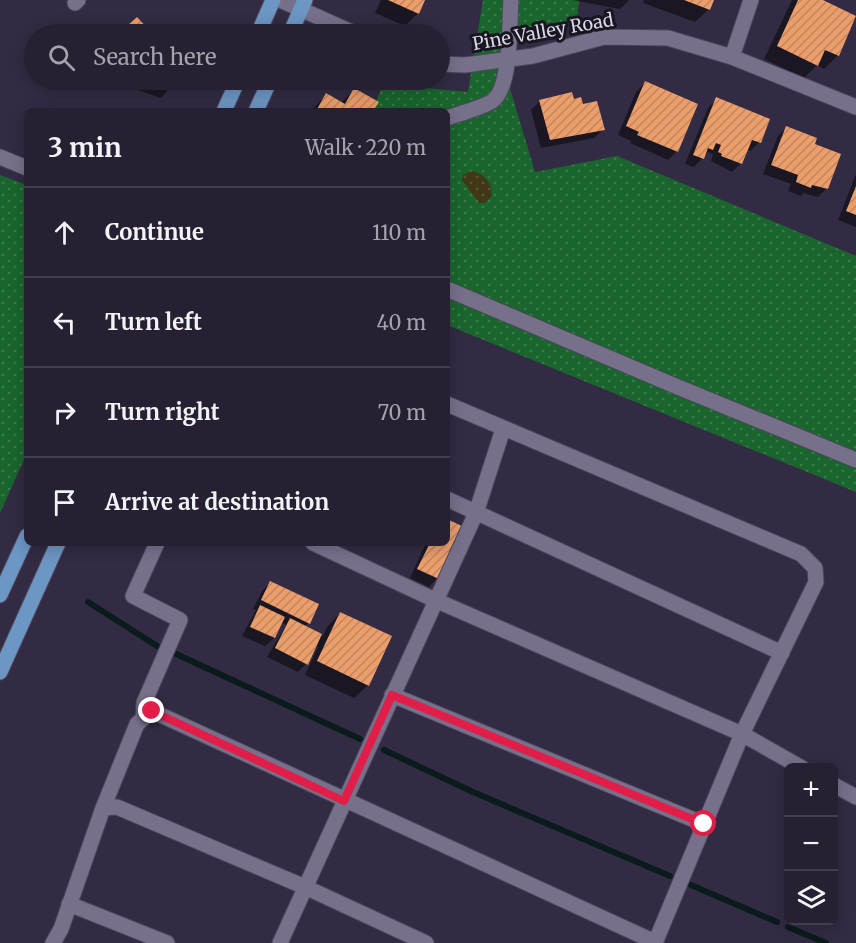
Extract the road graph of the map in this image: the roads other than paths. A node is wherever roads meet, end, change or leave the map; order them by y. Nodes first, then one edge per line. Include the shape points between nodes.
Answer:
1 (273, 0) edge
2 (280, 0) edge
3 (511, 0) edge
4 (751, 0) edge
5 (307, 3) edge
6 (262, 24) edge
7 (295, 24) edge
8 (340, 24) edge
9 (732, 57) junction
10 (507, 59) junction
11 (450, 64) edge
12 (233, 90) edge
13 (265, 90) edge
14 (856, 106) edge
15 (225, 108) edge
16 (257, 108) edge
17 (450, 117) edge
18 (0, 157) edge
19 (24, 167) edge
20 (450, 290) edge
21 (450, 405) edge
22 (503, 429) junction
23 (856, 460) edge
24 (450, 500) edge
25 (476, 513) junction
26 (24, 543) edge
27 (56, 546) edge
28 (156, 546) edge
29 (319, 546) edge
30 (0, 595) edge
31 (435, 600) junction
32 (782, 653) junction
33 (0, 672) edge
34 (392, 695) junction
35 (143, 718) junction
36 (742, 734) junction
37 (793, 763) edge
38 (838, 787) edge
39 (856, 797) edge
40 (344, 801) junction
41 (103, 808) junction
42 (704, 824) junction
43 (305, 887) junction
44 (69, 904) junction
45 (655, 942) edge
46 (53, 943) edge
47 (167, 943) edge
48 (280, 943) edge
49 (426, 943) edge

1 - 6 main road
2 - 5 street
3 - 10 street
4 - 9 street
5 - 7 main road
5 - 8 street
9 - 10 street, Pine Valley Road via 668,38 604,37
9 - 14 street, Pine Valley Road
10 - 11 street, Pine Valley Road
10 - 17 street via 501,92 492,102
12 - 15 main road
13 - 16 main road
18 - 19 street
20 - 23 street
21 - 22 street
22 - 25 street
22 - 32 street via 801,554 815,568 816,582
24 - 25 street
25 - 31 street
25 - 32 street
26 - 30 main road
27 - 33 main road
28 - 35 street via 133,596 180,620 147,695
29 - 31 street
31 - 34 street
31 - 36 street
32 - 36 street
34 - 40 street
34 - 42 street
35 - 40 street via 152,711
35 - 41 street via 137,724
36 - 37 street
36 - 42 street
38 - 39 street
40 - 43 street
40 - 45 street
41 - 43 street via 117,807
41 - 44 street
42 - 45 street
43 - 48 street
43 - 49 street
44 - 46 street
44 - 47 street

